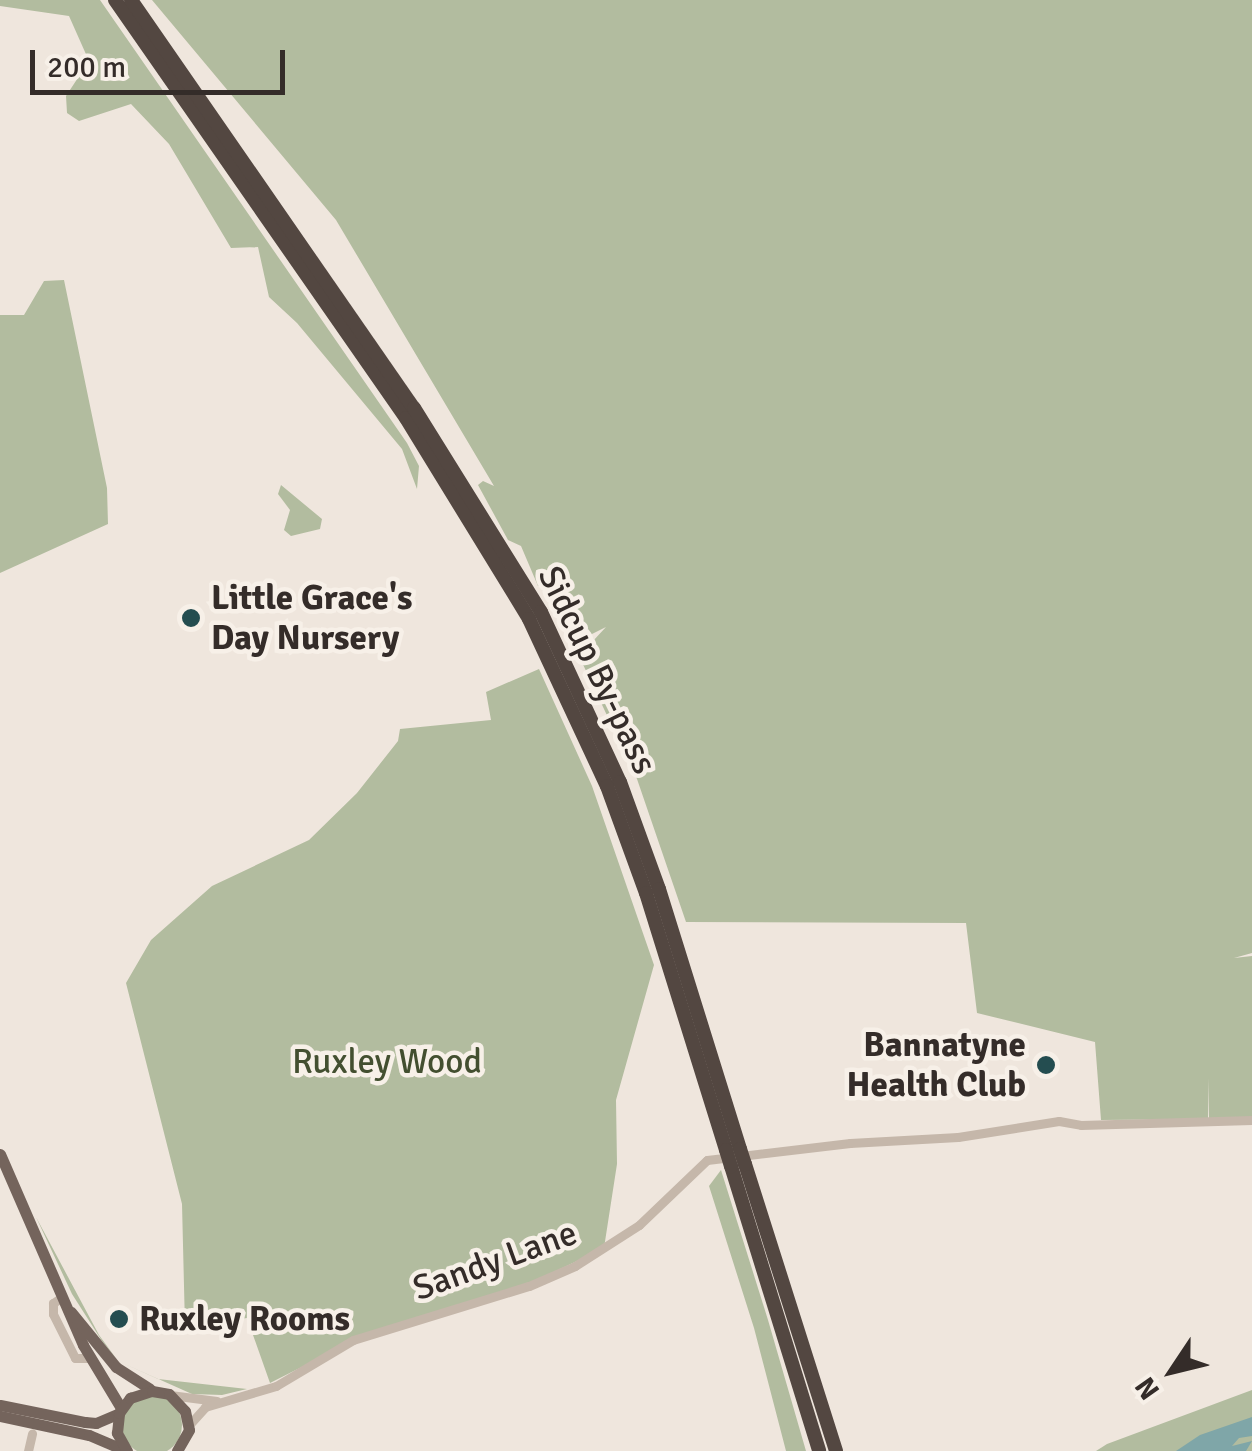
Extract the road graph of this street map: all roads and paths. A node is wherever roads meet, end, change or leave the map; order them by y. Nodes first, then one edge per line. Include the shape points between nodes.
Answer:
1 (116, 0) edge
2 (131, 0) edge
3 (1252, 1120) edge
4 (0, 1154) edge
5 (735, 1157) junction
6 (62, 1297) junction
7 (68, 1309) junction
8 (90, 1358) junction
9 (152, 1390) junction
10 (169, 1394) junction
11 (217, 1401) junction
12 (0, 1405) edge
13 (120, 1410) junction
14 (0, 1416) edge
15 (188, 1431) junction
16 (32, 1433) dead end
17 (28, 1451) edge
18 (126, 1451) edge
19 (178, 1451) edge
20 (193, 1451) edge
21 (820, 1451) edge
22 (836, 1451) edge

1 - 5 highway, Sidcup By-pass via 406,418 529,620 607,786
2 - 5 highway, Sidcup By-pass via 414,408 541,612 620,782 659,889
3 - 11 street, Sandy Lane via 1081,1126 1058,1121 707,1160 639,1225 575,1266 353,1340 276,1386
4 - 6 main road
5 - 21 highway, Sidcup By-pass
5 - 22 highway, Sidcup By-pass
6 - 7 main road
6 - 8 street via 53,1303 53,1314 75,1358
7 - 8 main road
7 - 9 main road via 116,1368
8 - 13 main road
9 - 10 main road
9 - 13 main road
10 - 11 street, Sandy Lane
10 - 15 main road via 180,1404
11 - 15 street, Sandy Lane via 198,1412
12 - 13 main road via 96,1423
13 - 18 main road via 117,1433
14 - 18 main road
15 - 19 main road
15 - 20 main road
16 - 17 street

